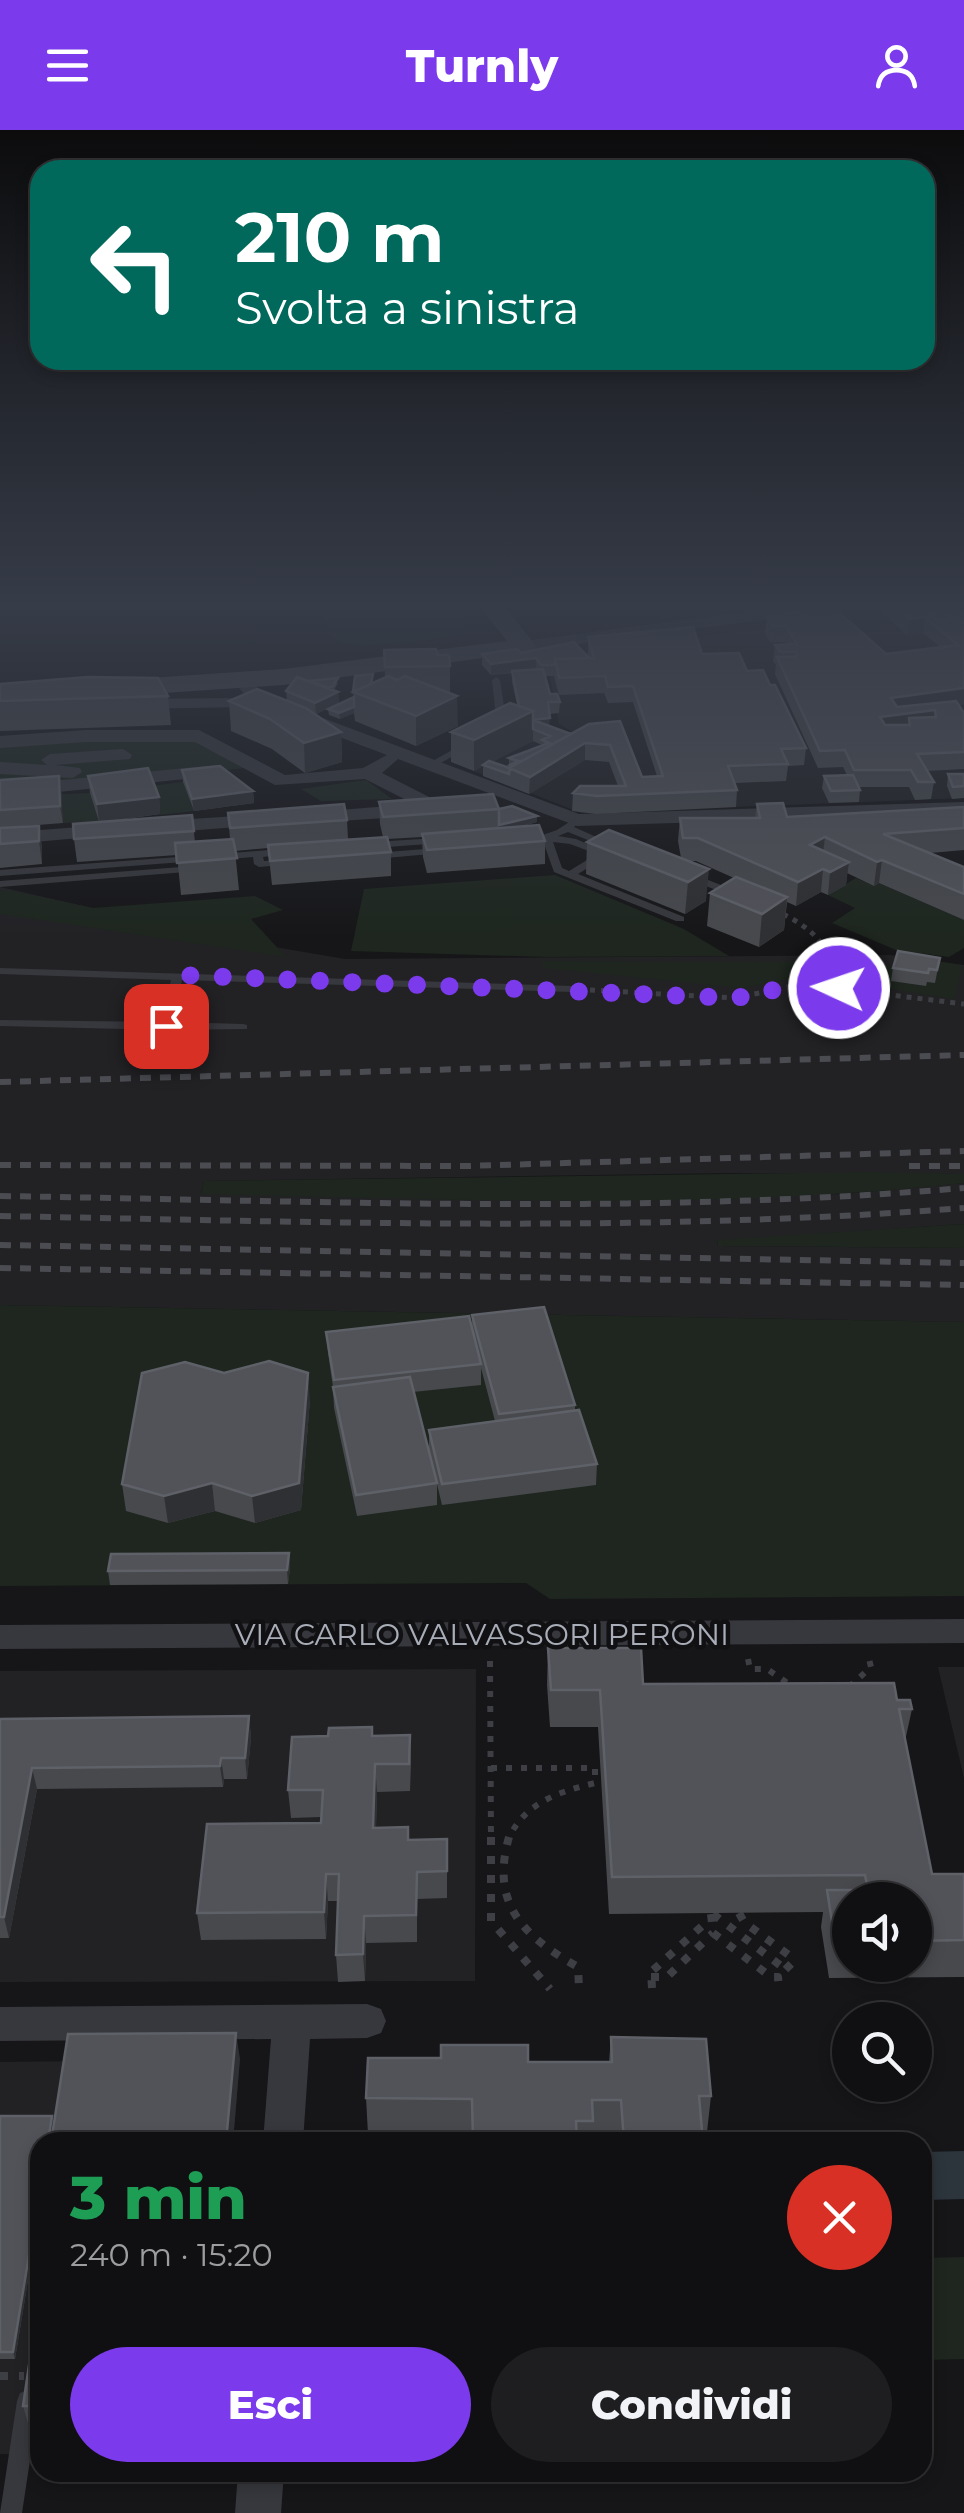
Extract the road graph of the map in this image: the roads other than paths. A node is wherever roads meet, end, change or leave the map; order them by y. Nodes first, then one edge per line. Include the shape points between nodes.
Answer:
1 (172, 715) edge
2 (195, 715) edge
3 (234, 715) edge
4 (297, 715) edge
5 (500, 715) edge
6 (158, 735) junction
7 (198, 736) junction
8 (486, 736) edge
9 (0, 742) edge
10 (470, 744) edge
11 (123, 755) junction
12 (44, 760) junction
13 (389, 760) dead end
14 (252, 764) junction
15 (427, 766) junction
16 (0, 768) edge
17 (100, 770) junction
18 (368, 773) junction
19 (67, 779) junction
20 (282, 781) junction
21 (0, 792) edge
22 (522, 802) junction
23 (484, 805) edge
24 (964, 808) edge
25 (317, 813) edge
26 (573, 824) junction
27 (547, 838) junction
28 (0, 839) edge
29 (456, 839) edge
30 (518, 840) edge
31 (609, 850) junction
32 (445, 851) edge
33 (258, 854) joint
34 (297, 856) edge
35 (621, 861) edge
36 (229, 866) edge
37 (0, 873) edge
38 (684, 874) edge
39 (570, 875) junction
40 (671, 881) edge
41 (0, 884) edge
42 (722, 900) edge
43 (770, 908) edge
44 (680, 919) dead end
45 (0, 971) edge
46 (178, 975) junction
47 (572, 989) road end
48 (0, 1023) edge
49 (166, 1026) junction
50 (243, 1027) dead end
51 (964, 1630) edge
52 (0, 1637) edge
53 (367, 2020) dead end
54 (292, 2021) junction
55 (0, 2024) edge
56 (283, 2132) edge
57 (30, 2389) edge
58 (260, 2482) edge
59 (11, 2513) edge
60 (258, 2513) edge

1 - 6 street via 174,726
2 - 7 street
3 - 7 street
4 - 15 street
5 - 8 lane via 502,727
6 - 7 street
6 - 9 street
6 - 11 street
7 - 14 street
9 - 12 street
10 - 15 lane
11 - 12 street
11 - 17 street
12 - 19 street
13 - 18 street
14 - 17 street
14 - 19 street
14 - 20 street
15 - 22 street
16 - 19 street
17 - 19 street
18 - 20 street
18 - 28 street via 438,806
19 - 21 street
20 - 25 street
22 - 23 street
22 - 26 street
24 - 26 street
26 - 27 lane
26 - 31 lane
27 - 30 lane
27 - 31 lane
27 - 39 lane via 558,870
29 - 32 lane via 355,852
31 - 35 lane
31 - 39 lane
33 - 34 lane
33 - 37 lane
36 - 41 lane
38 - 43 lane
39 - 44 lane
40 - 42 lane
45 - 46 lane
46 - 47 lane
46 - 49 lane
48 - 49 lane
49 - 50 lane
51 - 52 street, VIA CARLO VALVASSORI PERONI
53 - 54 street
54 - 55 street
54 - 56 street
57 - 59 lane
58 - 60 street

